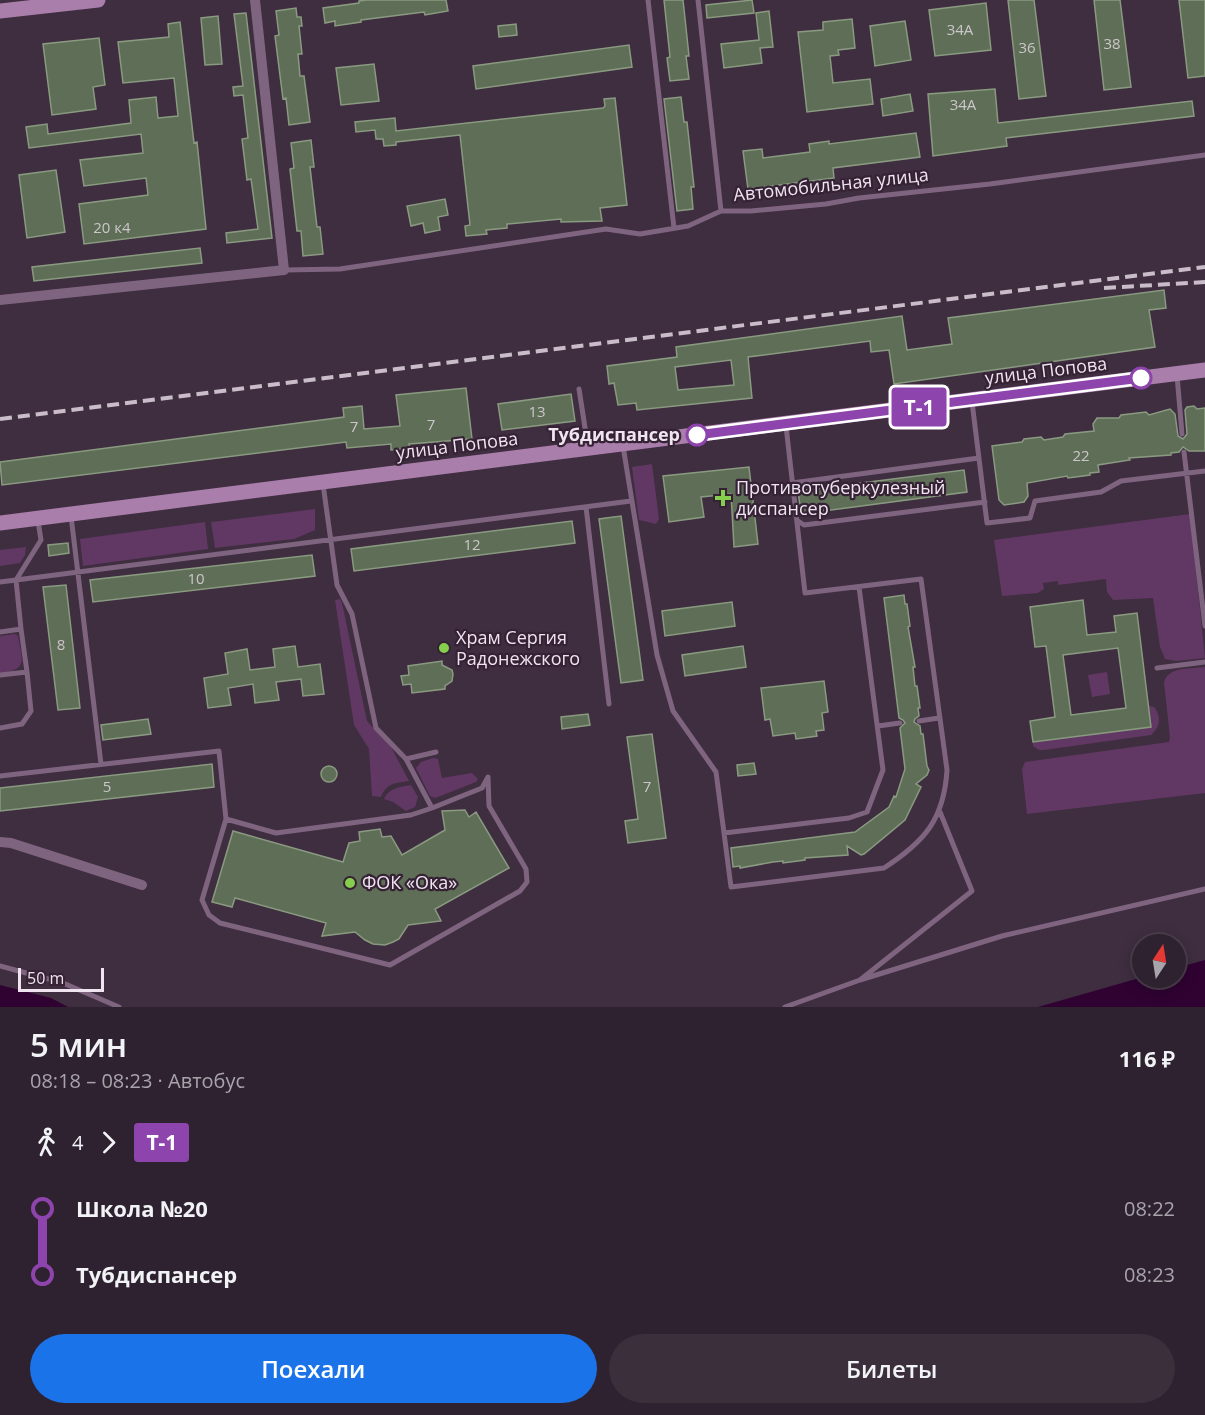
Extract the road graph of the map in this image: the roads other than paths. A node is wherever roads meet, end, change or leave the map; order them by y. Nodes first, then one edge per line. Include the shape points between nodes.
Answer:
1 (98, 0) edge
2 (255, 0) edge
3 (648, 0) edge
4 (698, 0) edge
5 (0, 11) edge
6 (1205, 155) edge
7 (722, 211) junction
8 (674, 228) junction
9 (284, 270) junction
10 (0, 300) edge
11 (1205, 370) edge
12 (1177, 374) junction
13 (579, 389) dead end
14 (972, 400) junction
15 (786, 424) junction
16 (1182, 434) dead end
17 (623, 445) junction
18 (588, 449) junction
19 (1184, 452) dead end
20 (979, 458) junction
21 (1205, 471) edge
22 (1186, 474) junction
23 (322, 483) junction
24 (792, 483) junction
25 (632, 501) junction
26 (985, 502) junction
27 (586, 507) junction
28 (70, 514) junction
29 (38, 518) junction
30 (798, 521) junction
31 (0, 523) edge
32 (332, 539) junction
33 (78, 571) junction
34 (16, 580) junction
35 (0, 582) edge
36 (859, 586) junction
37 (1205, 626) edge
38 (21, 629) junction
39 (0, 632) edge
40 (1205, 662) edge
41 (1157, 669) dead end
42 (27, 672) junction
43 (0, 675) edge
44 (609, 704) dead end
45 (939, 718) junction
46 (919, 721) dead end
47 (900, 723) dead end
48 (878, 726) junction
49 (0, 728) edge
50 (436, 752) dead end
51 (406, 759) junction
52 (101, 764) junction
53 (0, 776) edge
54 (432, 808) junction
55 (940, 812) junction
56 (226, 819) junction
57 (724, 833) junction
58 (0, 842) edge
59 (142, 885) dead end
60 (1205, 889) edge
61 (0, 966) edge
62 (860, 980) junction
63 (120, 1007) edge
64 (785, 1007) edge

1 - 5 street
2 - 9 street
3 - 8 lane
4 - 7 lane
6 - 7 lane, Автомобильная улица via 826,204
7 - 8 lane, Автомобильная улица
8 - 9 lane, Автомобильная улица via 640,234 606,229 340,269
9 - 10 street
11 - 12 street, улица Попова
12 - 14 street, улица Попова
12 - 16 lane
13 - 18 lane
14 - 15 street, улица Попова
14 - 20 lane
15 - 17 street, улица Попова
15 - 24 lane
17 - 18 street, улица Попова
17 - 25 lane
18 - 23 street, улица Попова
19 - 22 lane
20 - 24 lane
20 - 26 lane
21 - 22 lane
22 - 26 lane via 1121,482 1101,492 1035,501 1030,518 987,523
22 - 37 lane
23 - 28 street, улица Попова
23 - 32 lane
24 - 30 lane
25 - 27 lane
25 - 57 lane via 657,655 673,711 716,772
26 - 30 lane via 804,525
27 - 32 lane
27 - 44 lane
28 - 29 street, улица Попова
28 - 33 lane
29 - 31 street, улица Попова
29 - 34 lane via 41,540
30 - 36 lane via 806,593
32 - 33 lane
32 - 51 lane via 337,585 352,614 376,729
33 - 34 lane
33 - 52 lane
34 - 35 lane
34 - 38 lane
36 - 45 lane via 921,579
36 - 48 lane
38 - 39 lane
38 - 42 lane
40 - 41 lane
42 - 43 lane
42 - 49 lane via 31,711 22,724
45 - 46 lane
45 - 55 lane via 947,770
47 - 48 lane
48 - 57 lane via 884,770 867,812 849,818
50 - 51 lane
51 - 54 lane
52 - 53 lane
52 - 56 lane via 219,751
54 - 56 lane via 411,815 276,833
54 - 56 lane via 482,788 488,777 489,806 526,869 527,882 520,891 390,965 220,923 209,915 202,900
55 - 57 lane via 916,843 884,868 731,887
55 - 62 lane via 972,891
58 - 59 street
60 - 62 lane via 1002,936
61 - 63 lane via 63,983
62 - 64 lane

